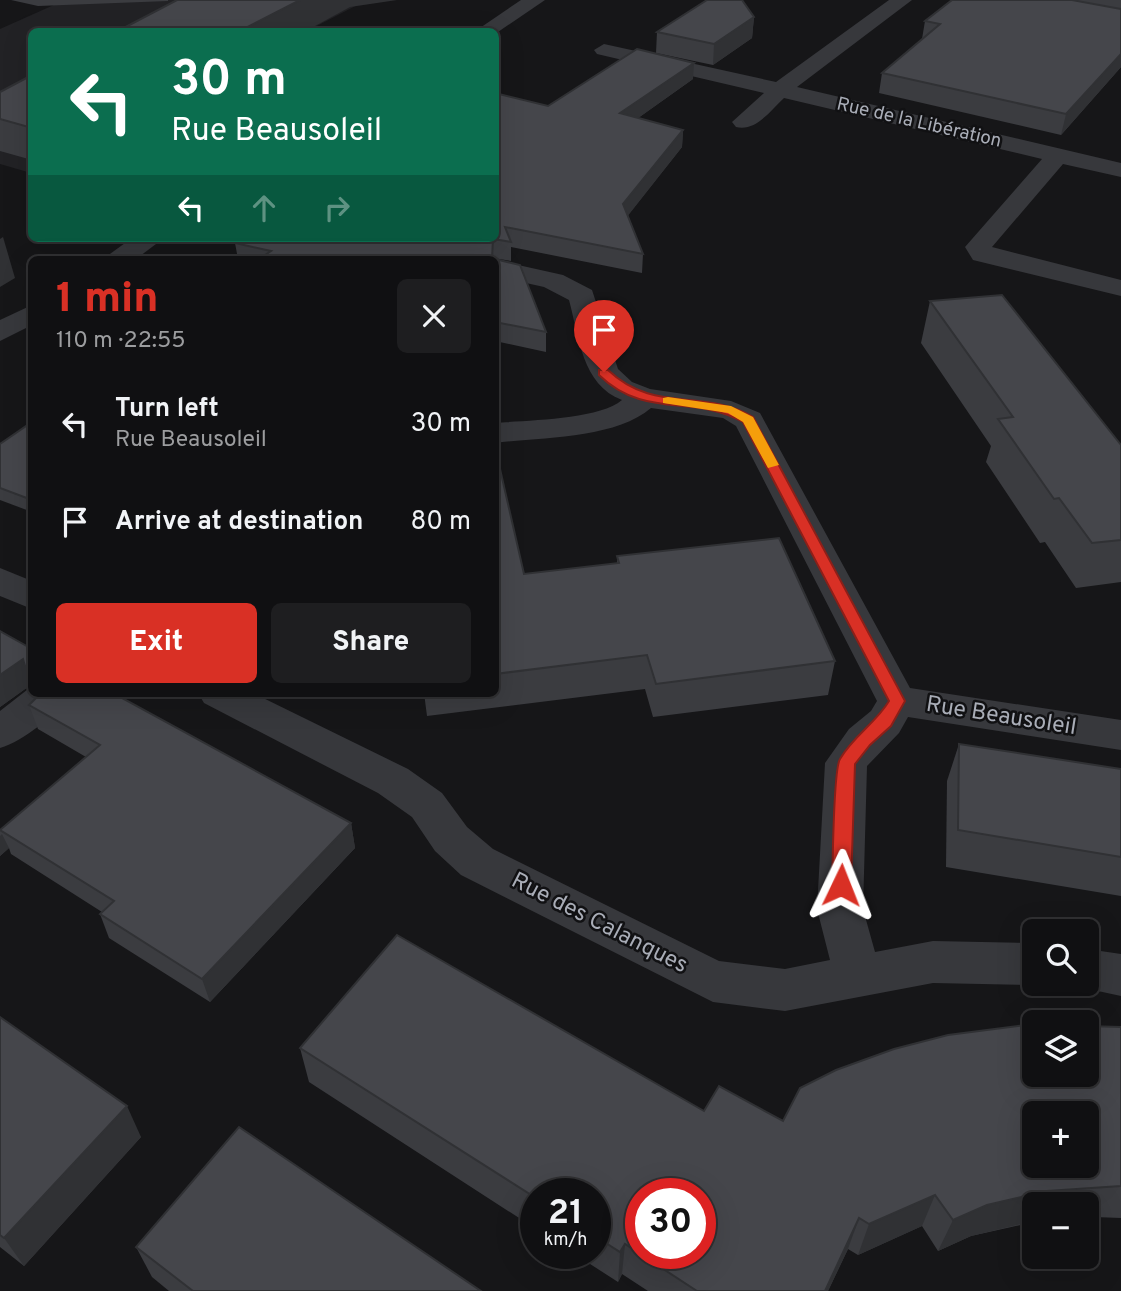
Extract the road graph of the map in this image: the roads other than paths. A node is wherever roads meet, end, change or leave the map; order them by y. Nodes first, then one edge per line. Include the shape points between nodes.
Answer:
1 (535, 0) edge
2 (902, 0) edge
3 (490, 28) edge
4 (604, 50) dead end
5 (780, 90) junction
6 (744, 122) dead end
7 (1058, 156) junction
8 (1121, 170) edge
9 (144, 242) edge
10 (122, 256) edge
11 (499, 269) edge
12 (1121, 288) edge
13 (28, 315) edge
14 (0, 332) edge
15 (644, 398) junction
16 (499, 433) edge
17 (44, 697) edge
18 (226, 697) edge
19 (897, 701) junction
20 (0, 733) edge
21 (1121, 735) edge
22 (1022, 964) edge
23 (1099, 972) edge
24 (1121, 975) edge
25 (858, 976) junction

1 - 3 street
2 - 5 street
4 - 5 street, Rue de la Libération
5 - 6 street
5 - 7 street, Rue de la Libération
7 - 8 street, Rue de la Libération
7 - 12 street via 978,247 984,254
9 - 10 street
11 - 15 street, Rue Beausoleil via 553,281 582,296 604,372 621,389
13 - 14 street
15 - 16 street via 626,414 598,421
15 - 19 street, Rue Beausoleil via 731,410 749,420
17 - 20 street
18 - 25 street, Rue des Calanques via 393,781 427,805 451,839 477,862 713,981 785,990
19 - 21 street, Rue Beausoleil
19 - 25 street via 885,722 846,763 840,909
22 - 25 street, Rue des Calanques via 933,962
23 - 24 street

